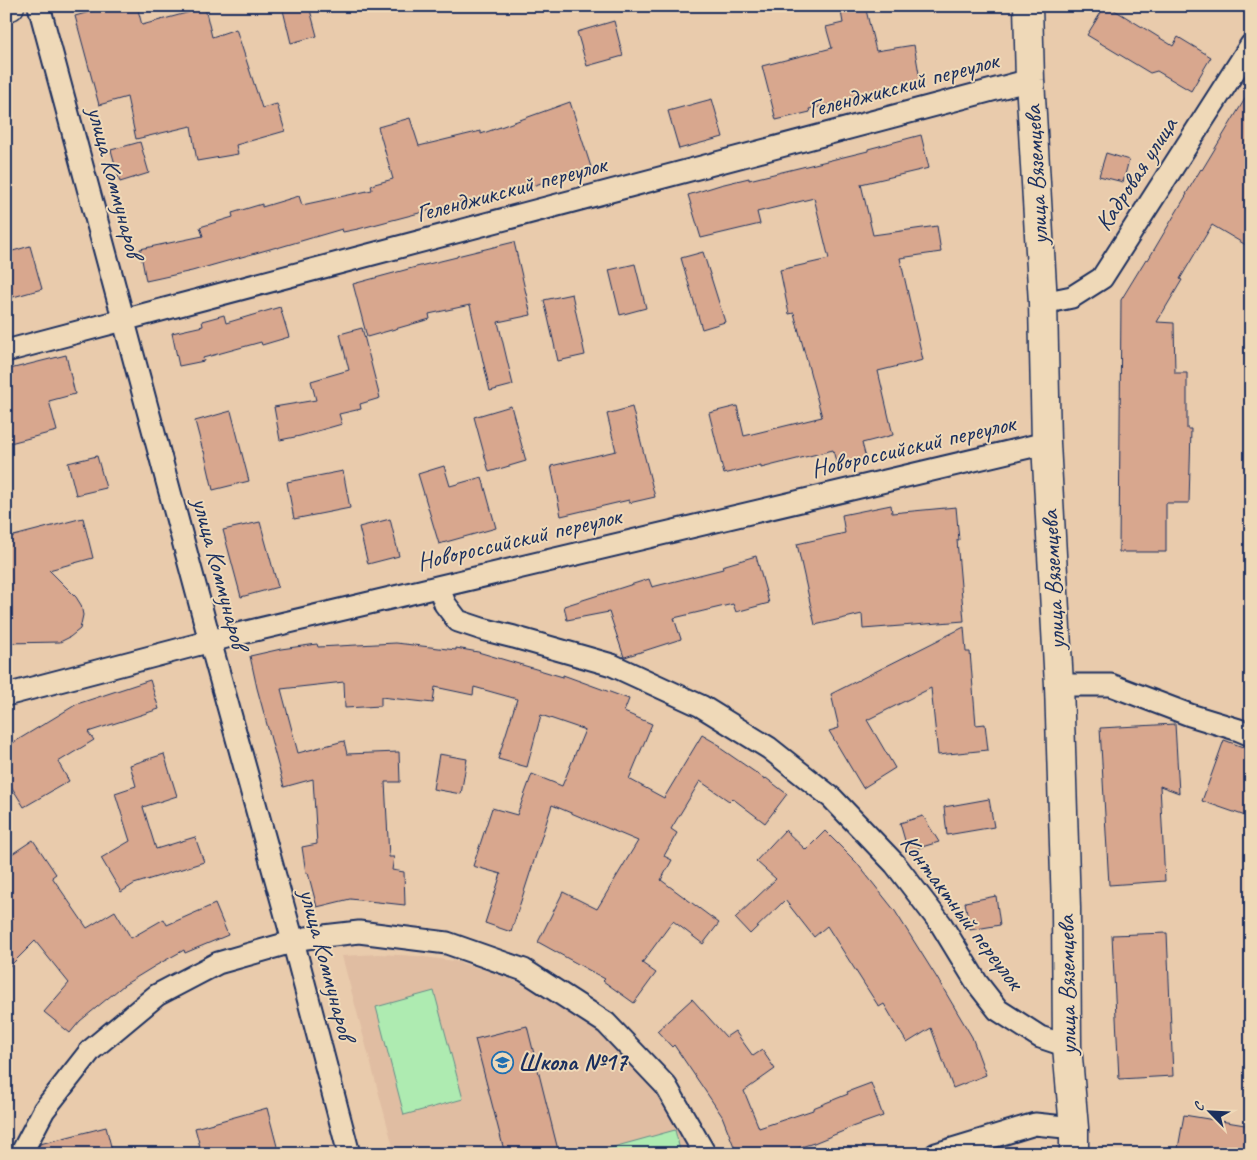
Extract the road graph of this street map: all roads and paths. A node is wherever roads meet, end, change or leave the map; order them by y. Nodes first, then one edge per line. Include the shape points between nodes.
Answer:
1 (10, 6) edge
2 (39, 6) edge
3 (1028, 6) edge
4 (6, 7) edge
5 (1251, 45) edge
6 (1030, 80) junction
7 (1043, 303) junction
8 (124, 321) junction
9 (6, 351) edge
10 (1046, 443) junction
11 (438, 587) junction
12 (210, 641) junction
13 (1059, 685) junction
14 (6, 695) edge
15 (1251, 735) edge
16 (293, 941) junction
17 (1067, 1046) junction
18 (1074, 1141) edge
19 (21, 1154) edge
20 (349, 1154) edge
21 (705, 1154) edge
22 (936, 1154) edge

1 - 4 street
2 - 8 street, улица Коммунаров
3 - 6 street, улица Вяземцева
5 - 7 street, Кадровая улица via 1102,278 1072,297
6 - 7 street, улица Вяземцева
6 - 8 street, Геленджикский переулок
7 - 10 street, улица Вяземцева
8 - 9 street, Геленджикский переулок
8 - 12 street, улица Коммунаров
10 - 11 street, Новороссийский переулок
10 - 13 street, улица Вяземцева
11 - 12 street, Новороссийский переулок
11 - 17 street, Контактный переулок via 445,604 458,621 612,665 701,706 769,748 832,798 896,864 941,924 977,983 998,1010 1040,1037
12 - 14 street, Новороссийский переулок
12 - 16 street, улица Коммунаров
13 - 15 street via 1111,685
13 - 17 street, улица Вяземцева
16 - 19 street via 218,963 157,995 91,1050 44,1110
16 - 20 street, улица Коммунаров
16 - 21 street via 359,932 447,943 524,970 606,1022 666,1086
17 - 18 street, улица Вяземцева
18 - 22 street via 1035,1124

